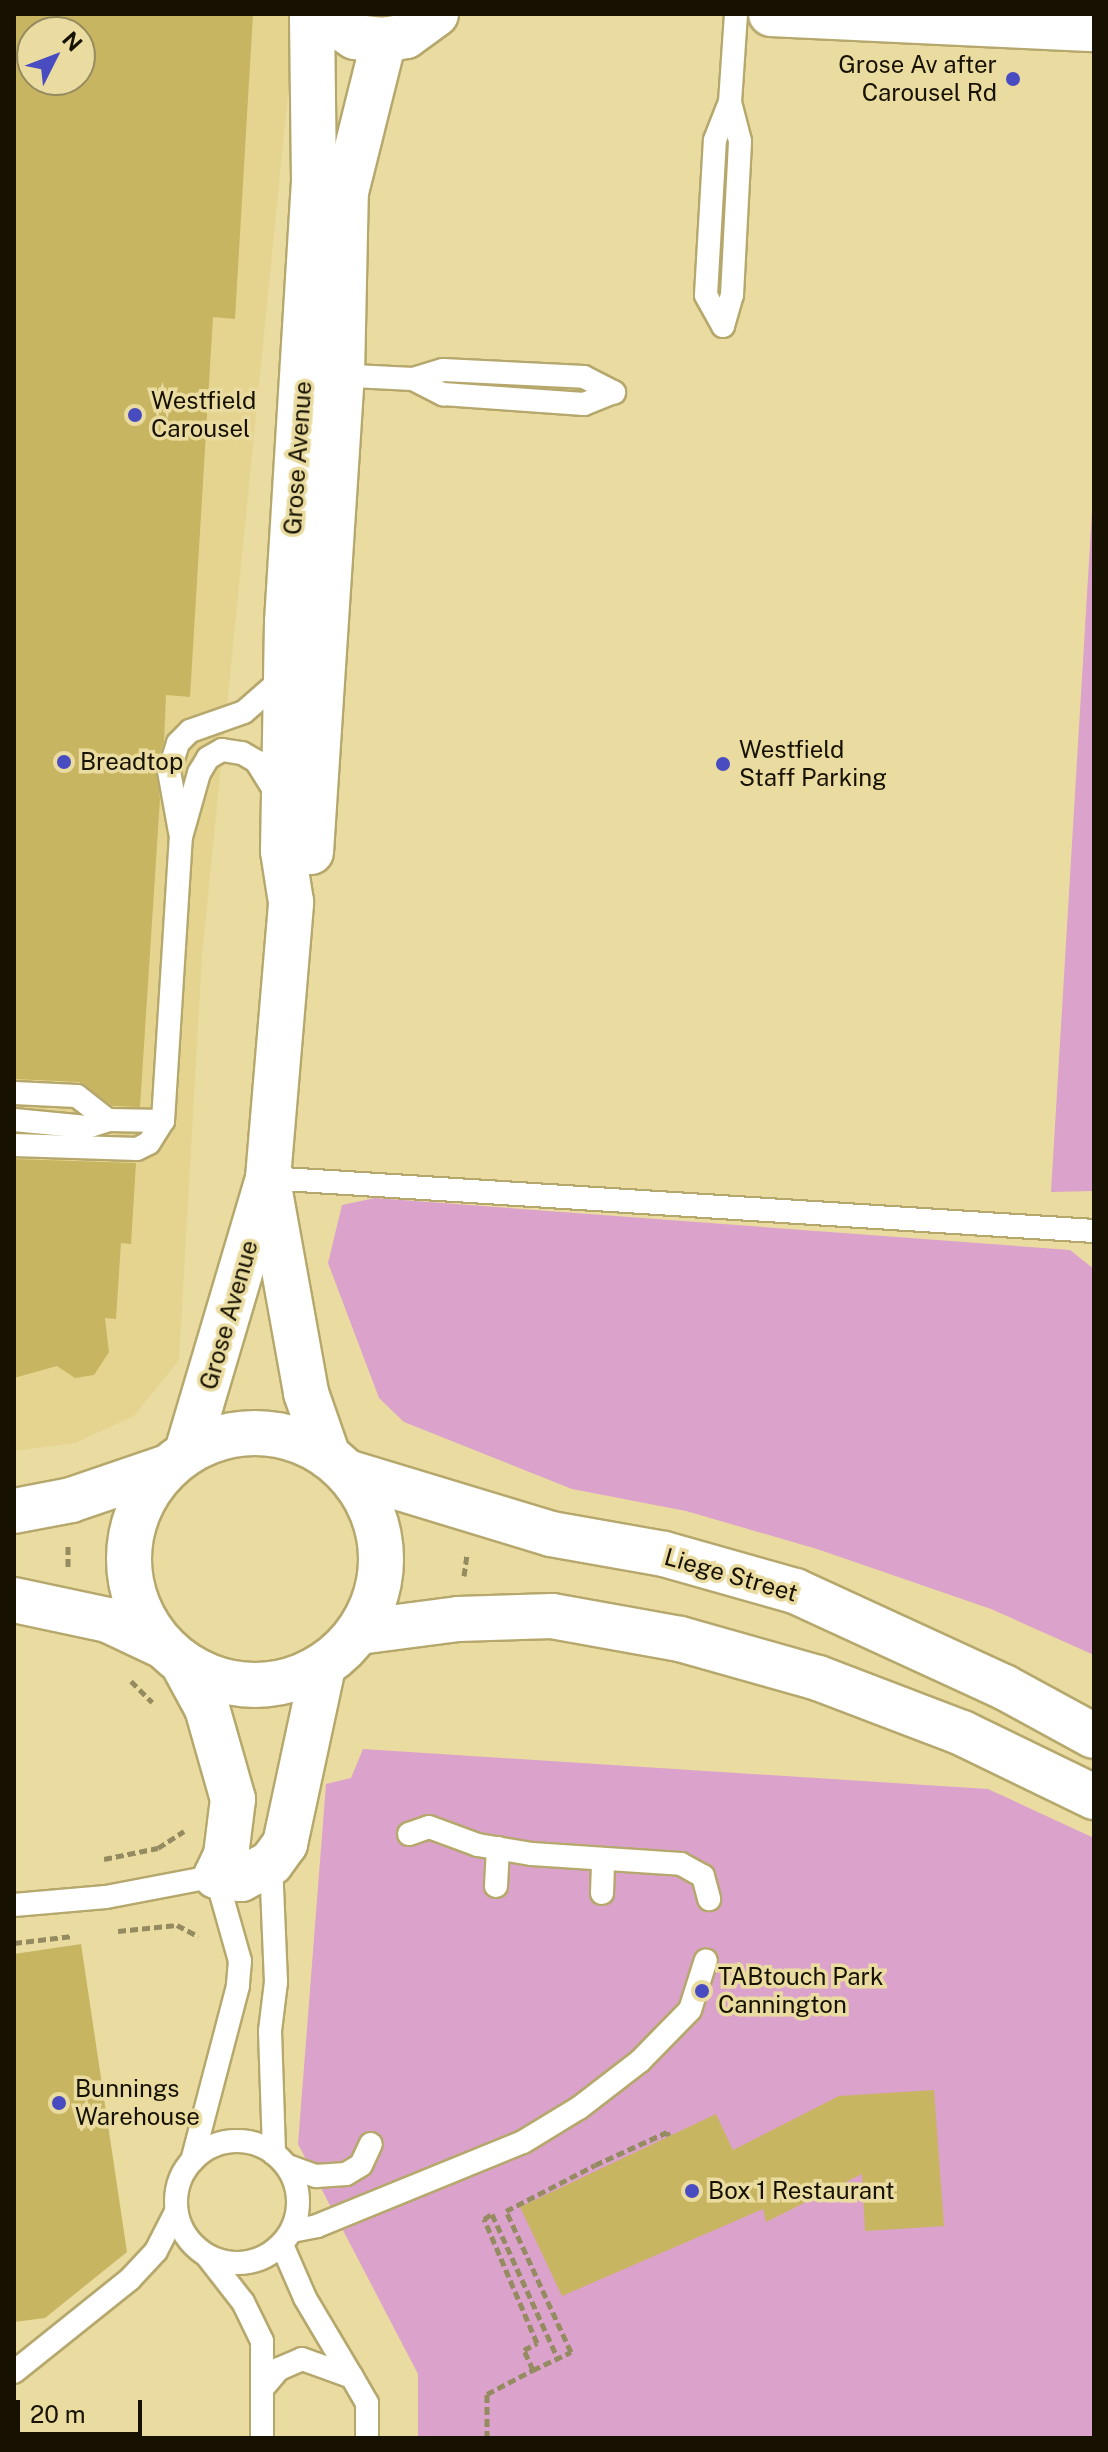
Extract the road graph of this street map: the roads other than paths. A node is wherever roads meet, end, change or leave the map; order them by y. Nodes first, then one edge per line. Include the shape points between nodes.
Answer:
1 (312, 14) edge
2 (321, 14) edge
3 (436, 14) edge
4 (736, 14) edge
5 (771, 14) edge
6 (1094, 29) edge
7 (384, 40) junction
8 (730, 102) junction
9 (323, 374) junction
10 (413, 379) junction
11 (287, 674) junction
12 (284, 807) junction
13 (181, 837) junction
14 (291, 902) junction
15 (14, 1093) edge
16 (14, 1120) edge
17 (108, 1120) junction
18 (163, 1121) junction
19 (14, 1145) edge
20 (268, 1178) junction
21 (1094, 1231) edge
22 (178, 1459) junction
23 (338, 1464) junction
24 (14, 1511) edge
25 (14, 1600) edge
26 (359, 1632) junction
27 (173, 1654) junction
28 (323, 1666) junction
29 (1094, 1736) edge
30 (1094, 1797) edge
31 (409, 1834) dead end
32 (498, 1848) junction
33 (603, 1859) junction
34 (271, 1863) junction
35 (216, 1876) junction
36 (496, 1886) dead end
37 (602, 1893) dead end
38 (709, 1899) dead end
39 (14, 1905) edge
40 (706, 1960) dead end
41 (371, 2144) dead end
42 (281, 2160) junction
43 (192, 2161) junction
44 (176, 2212) junction
45 (287, 2238) junction
46 (207, 2256) junction
47 (14, 2372) edge
48 (352, 2377) junction
49 (262, 2389) junction
50 (262, 2438) edge
51 (367, 2438) edge

1 - 9 street, Grose Avenue
2 - 7 street via 355,37
3 - 7 street via 406,36
4 - 8 lane
5 - 6 street
7 - 9 street, Grose Avenue via 346,192
8 - 8 lane via 740,141 732,295 723,326 706,295 715,140
9 - 10 lane
9 - 11 street, Grose Avenue
9 - 14 street, Grose Avenue via 311,854
10 - 10 lane via 443,370 584,377 614,392 584,404 443,394
11 - 12 street, Grose Avenue
11 - 13 lane via 244,712 190,731 178,743 169,771
12 - 13 lane via 256,761 222,750 208,758 199,773
12 - 14 street, Grose Avenue via 283,851
13 - 18 lane
14 - 20 street, Grose Avenue
15 - 17 lane via 77,1096
16 - 17 lane via 87,1127
17 - 18 lane
18 - 19 lane via 149,1143 137,1149
20 - 21 lane
20 - 22 street, Grose Avenue
20 - 23 street, Grose Avenue via 306,1393
22 - 23 street via 210,1441 258,1433 289,1437
22 - 24 street via 84,1496
22 - 27 street via 140,1507 128,1555 137,1604
23 - 26 street via 374,1514 380,1538 379,1588
23 - 29 street, Liege Street via 551,1534 664,1554 795,1591 1004,1687
25 - 27 street via 108,1620
26 - 28 street
26 - 30 street via 458,1619 552,1616 680,1639 818,1678 962,1733
27 - 28 street via 203,1674 252,1685 277,1684
27 - 35 street via 207,1708 233,1799 226,1855
28 - 34 street via 285,1844
31 - 32 lane via 429,1827
32 - 33 lane
32 - 36 lane
33 - 37 lane
33 - 38 lane via 681,1864 703,1876
34 - 35 street via 241,1879
34 - 42 lane via 276,1982 270,2058
35 - 39 lane via 81,1901
35 - 43 lane via 240,1961 238,1986
40 - 45 lane via 690,2010 609,2081 523,2142 490,2146
41 - 42 lane via 361,2165 346,2174 316,2176
42 - 43 lane via 259,2145 223,2142
42 - 45 lane via 299,2198
43 - 44 lane via 176,2193
44 - 46 lane via 192,2244
44 - 47 lane via 156,2251 130,2279
45 - 46 lane via 254,2262 222,2262
45 - 48 lane via 305,2298
46 - 49 lane via 243,2302 262,2341
48 - 49 lane via 302,2359 279,2369
48 - 51 lane via 367,2403
49 - 50 lane

